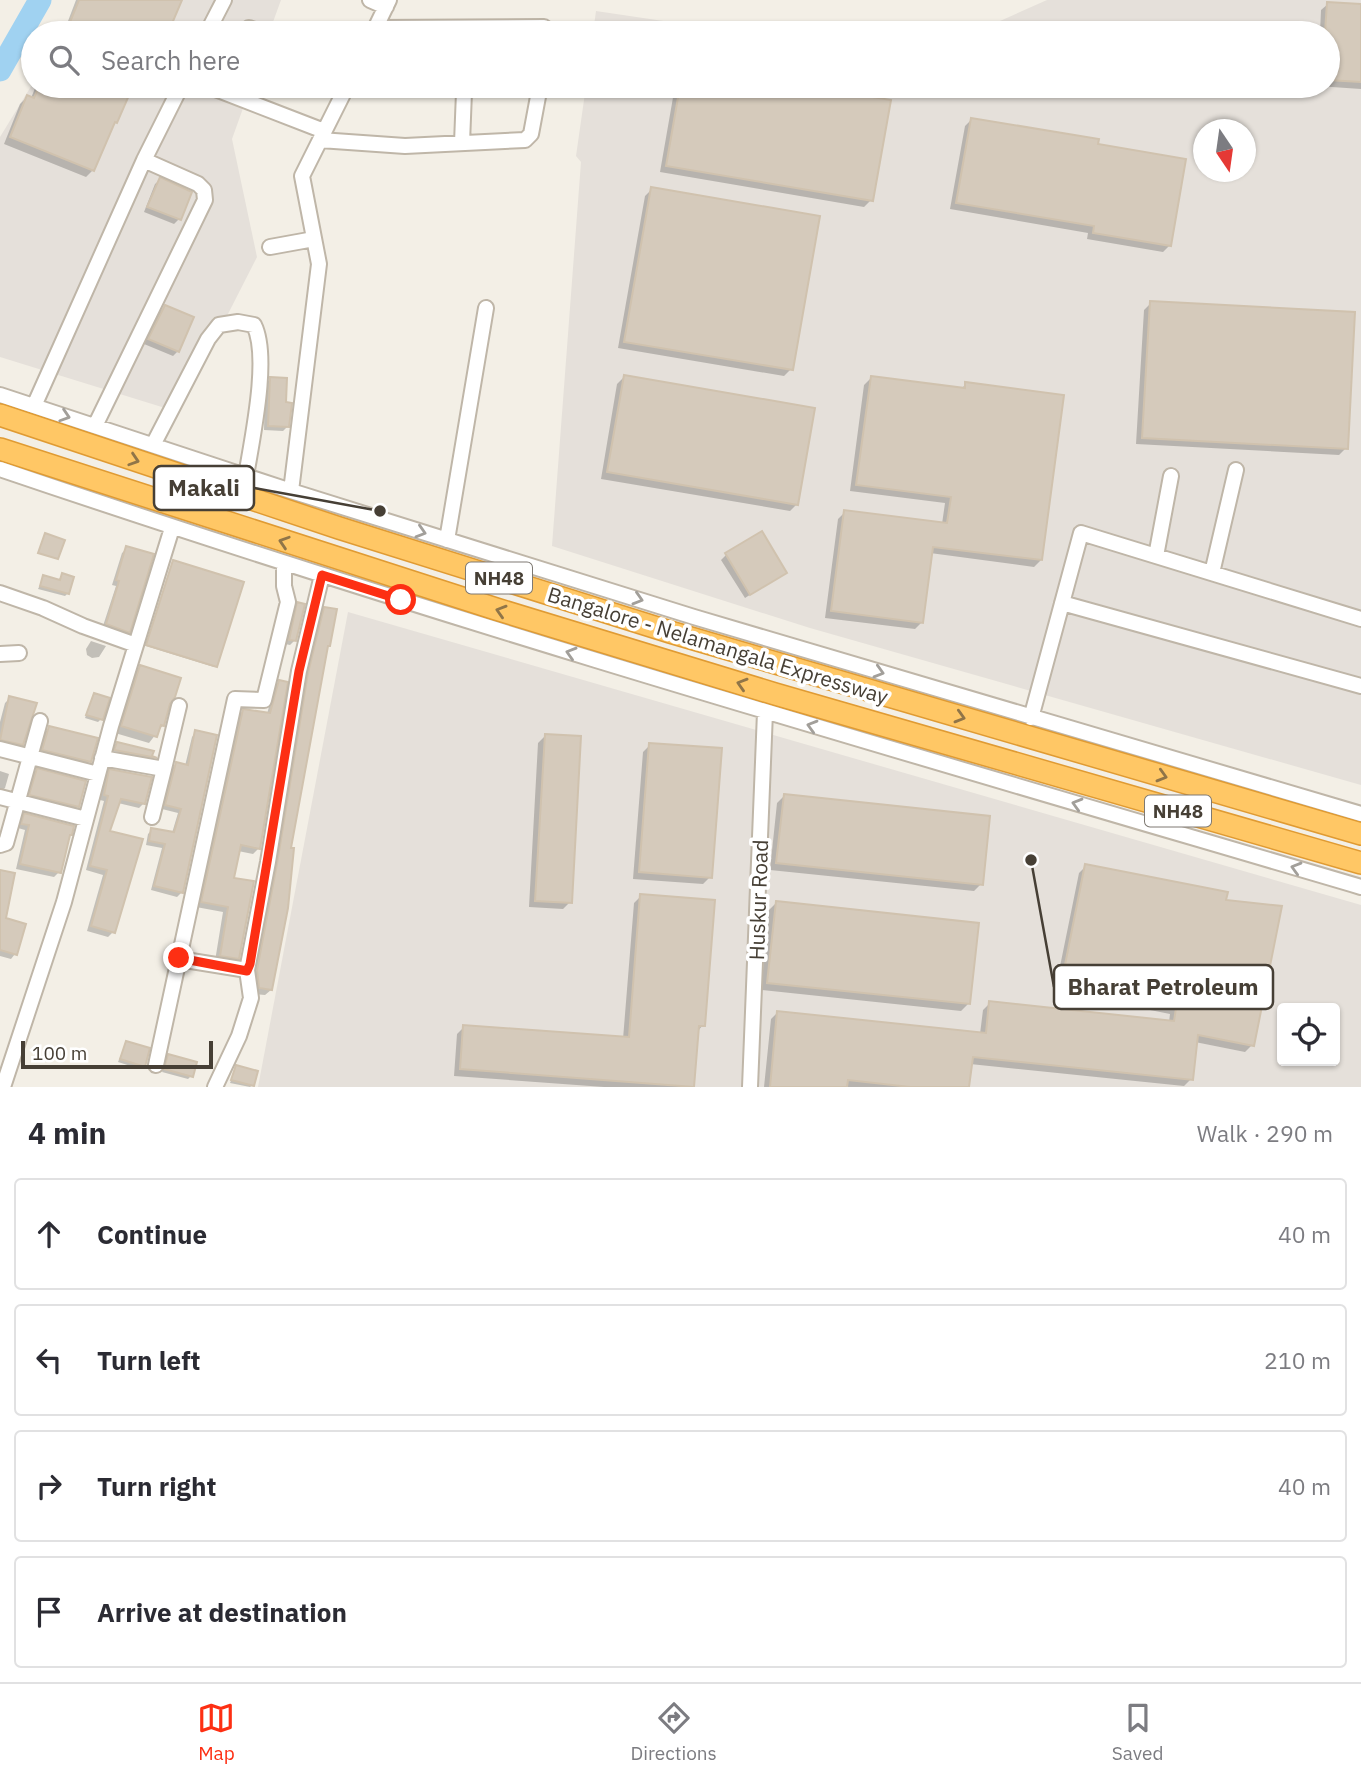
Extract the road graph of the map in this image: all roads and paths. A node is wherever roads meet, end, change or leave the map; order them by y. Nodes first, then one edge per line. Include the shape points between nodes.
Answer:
1 (224, 0) edge
2 (370, 0) edge
3 (388, 3) edge
4 (213, 21) edge
5 (379, 21) edge
6 (175, 98) edge
7 (236, 98) edge
8 (341, 98) edge
9 (464, 98) edge
10 (538, 98) edge
11 (322, 136) junction
12 (462, 143) junction
13 (144, 160) junction
14 (314, 239) junction
15 (270, 247) dead end
16 (486, 308) dead end
17 (0, 394) edge
18 (34, 406) junction
19 (0, 415) edge
20 (95, 426) junction
21 (153, 445) junction
22 (0, 449) edge
23 (0, 470) edge
24 (1236, 470) dead end
25 (246, 476) junction
26 (1171, 476) dead end
27 (291, 491) junction
28 (173, 528) junction
29 (447, 540) junction
30 (1156, 556) junction
31 (284, 564) junction
32 (1212, 573) junction
33 (322, 575) junction
34 (0, 593) edge
35 (1062, 603) junction
36 (1361, 618) edge
37 (136, 645) junction
38 (19, 653) dead end
39 (0, 654) edge
40 (1361, 686) edge
41 (180, 706) dead end
42 (765, 712) junction
43 (1031, 718) junction
44 (40, 721) dead end
45 (0, 749) edge
46 (29, 757) junction
47 (102, 758) junction
48 (164, 769) junction
49 (98, 774) junction
50 (0, 797) edge
51 (16, 801) junction
52 (1361, 814) edge
53 (152, 817) dead end
54 (86, 819) junction
55 (1361, 834) edge
56 (0, 845) edge
57 (1361, 863) edge
58 (1361, 887) edge
59 (179, 958) junction
60 (247, 971) junction
61 (156, 1065) dead end
62 (4, 1087) edge
63 (215, 1087) edge
64 (750, 1087) edge

1 - 4 street
2 - 3 street
3 - 5 street
6 - 13 street
7 - 11 street
8 - 11 street
9 - 12 street
10 - 12 street via 531,134 524,140
11 - 12 street via 405,146
11 - 14 street via 302,176
13 - 18 street
13 - 20 street via 198,184 205,200
14 - 15 street
14 - 27 street via 319,264
16 - 29 street
17 - 18 street
18 -> 20 street
19 -> 55 highway, Bangalore - Nelamangala Expressway / NH48 via 564,599
20 - 21 street
21 - 25 street
21 - 25 street via 219,325 254,325 261,360
57 -> 22 highway, Bangalore - Nelamangala Expressway / NH48 via 496,609
23 - 28 street
24 - 32 street
25 - 27 street
26 - 30 street
27 -> 29 street
28 - 31 street
28 - 37 street
29 -> 43 street
30 - 32 street
30 - 35 street via 1081,533
31 - 33 street
31 - 59 street via 288,602 271,676 264,700 234,699
32 - 36 street
42 -> 33 street
33 - 60 street via 299,671
34 - 37 street
35 - 40 street
35 - 43 street
37 - 47 street
38 - 39 street
41 - 48 street
58 -> 42 street
42 - 64 street, Huskur Road
43 - 52 street
44 - 46 street
45 - 46 street
46 - 49 street
46 - 51 street
47 - 48 street
47 - 49 street
48 - 53 street
49 - 54 street
50 - 51 street
51 - 54 street
51 - 56 street via 6,843
54 - 62 street
59 - 60 street
59 - 61 street
60 - 63 street via 251,998

